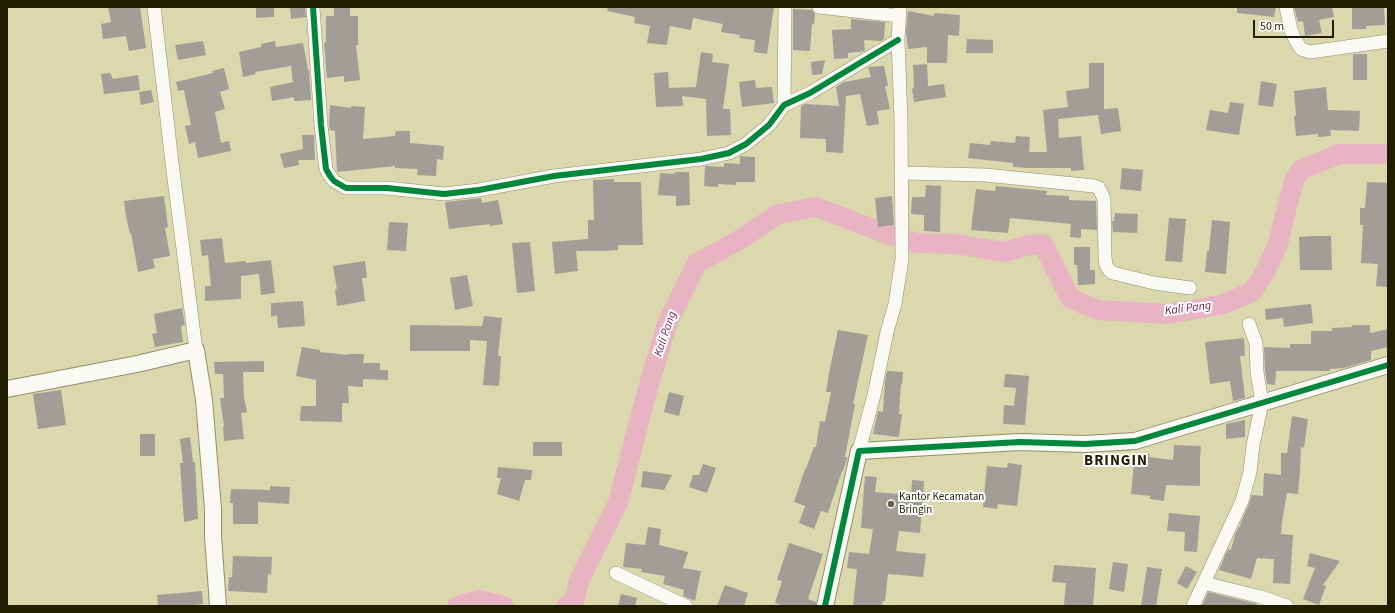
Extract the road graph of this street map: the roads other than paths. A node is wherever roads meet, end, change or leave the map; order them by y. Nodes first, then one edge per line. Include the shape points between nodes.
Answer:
1 (154, 7) edge
2 (313, 7) edge
3 (785, 7) edge
4 (820, 7) edge
5 (1286, 7) edge
6 (900, 12) edge
7 (898, 40) junction
8 (1388, 41) edge
9 (784, 105) junction
10 (902, 173) junction
11 (1190, 288) dead end
12 (1249, 324) dead end
13 (196, 350) junction
14 (1388, 365) edge
15 (7, 389) edge
16 (1262, 403) junction
17 (859, 451) junction
18 (616, 573) dead end
19 (1204, 583) junction
20 (218, 606) edge
21 (686, 606) edge
22 (825, 606) edge
23 (1193, 606) edge
24 (1288, 606) edge

1 - 13 street
2 - 9 street via 326,168 334,181 346,188 387,188 444,194 554,176 701,159 729,153 746,144 769,125
3 - 9 street
4 - 6 street
5 - 8 street via 1291,30 1297,44 1304,50 1310,52
6 - 7 street
7 - 9 street via 810,93
7 - 10 street
10 - 11 street via 985,175 1094,186 1099,188 1104,199 1105,257 1109,270 1154,283
10 - 17 street via 902,259 895,304
12 - 16 street via 1256,343
13 - 15 street
13 - 20 street via 204,400 214,509 213,536
14 - 16 street
16 - 17 street via 1135,441 1085,444 1020,442
16 - 19 street via 1250,472 1242,501
17 - 22 street
18 - 21 street
19 - 23 street
19 - 24 street

